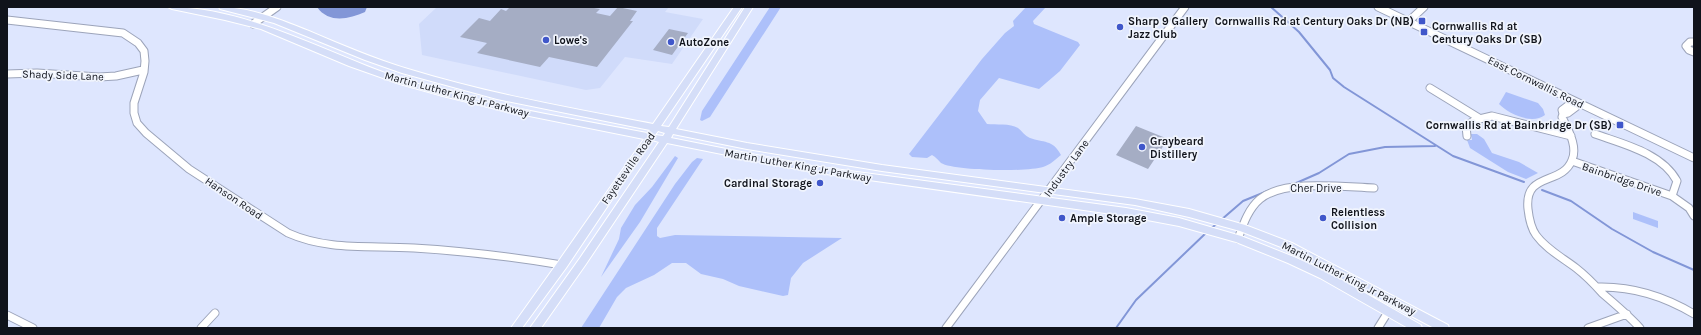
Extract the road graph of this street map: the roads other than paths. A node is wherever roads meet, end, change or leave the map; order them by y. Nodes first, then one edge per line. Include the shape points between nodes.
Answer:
1 (172, 7) edge
2 (223, 7) edge
3 (277, 7) edge
4 (738, 7) edge
5 (749, 7) edge
6 (1185, 7) edge
7 (1378, 7) edge
8 (1424, 7) edge
9 (263, 17) junction
10 (7, 20) edge
11 (1409, 21) junction
12 (252, 24) junction
13 (1694, 42) edge
14 (1694, 52) edge
15 (143, 70) junction
16 (7, 74) edge
17 (1430, 88) dead end
18 (1577, 102) junction
19 (1479, 118) junction
20 (656, 127) junction
21 (671, 130) junction
22 (1594, 134) dead end
23 (1467, 136) dead end
24 (1571, 136) junction
25 (650, 137) junction
26 (665, 140) junction
27 (1694, 158) edge
28 (1572, 161) junction
29 (1374, 188) dead end
30 (1049, 190) junction
31 (1672, 196) junction
32 (1042, 201) junction
33 (1693, 213) edge
34 (1242, 228) junction
35 (1238, 239) junction
36 (562, 265) junction
37 (1597, 287) junction
38 (1388, 312) junction
39 (215, 313) dead end
40 (1627, 314) junction
41 (1694, 314) edge
42 (7, 315) edge
43 (33, 328) edge
44 (201, 328) edge
45 (516, 328) edge
46 (535, 328) edge
47 (946, 328) edge
48 (1378, 328) edge
49 (1417, 328) edge
50 (1444, 328) edge
51 (1588, 328) edge
52 (1640, 328) edge

1 - 12 main road, Martin Luther King Jr Parkway
2 - 9 main road, Martin Luther King Jr Parkway
3 - 9 street
4 - 20 main road, Fayetteville Road
5 - 21 main road, Fayetteville Road
6 - 30 street, Industry Lane
7 - 11 street, East Cornwallis Road
8 - 11 street
9 - 12 street
9 - 20 main road, Martin Luther King Jr Parkway via 368,58 443,82 497,96
10 - 15 street, Hanson Road via 123,33 143,49
11 - 18 street, East Cornwallis Road
12 - 25 main road, Martin Luther King Jr Parkway via 363,68 423,88 518,111
13 - 14 street via 1686,46
15 - 16 street, Shady Side Lane via 99,77
15 - 36 street, Hanson Road via 135,94 134,113 145,133 174,158 275,227 296,237 327,245 448,250
17 - 19 street
18 - 24 street, Bainbridge Drive via 1562,117
18 - 27 street, East Cornwallis Road
19 - 23 street via 1466,126
19 - 24 street via 1497,116
20 - 21 main road, Martin Luther King Jr Parkway
20 - 25 main road, Fayetteville Road
21 - 26 main road, Fayetteville Road
21 - 30 main road, Martin Luther King Jr Parkway via 856,164
22 - 31 street, Bainbridge Drive via 1652,157 1672,171 1677,181
24 - 28 street, Bainbridge Drive via 1574,150
25 - 26 main road, Martin Luther King Jr Parkway
25 - 36 main road, Fayetteville Road
26 - 32 main road, Martin Luther King Jr Parkway via 846,174
26 - 46 main road, Fayetteville Road
28 - 31 street, Bainbridge Drive
28 - 37 street, Bainbridge Drive via 1562,173 1537,182 1529,194 1527,205 1536,235
29 - 34 street, Cher Drive via 1280,189 1260,199
30 - 32 street, Industry Lane
30 - 34 main road, Martin Luther King Jr Parkway via 1161,206
31 - 33 street, Bainbridge Drive
32 - 35 main road, Martin Luther King Jr Parkway via 1159,217
32 - 47 street, Industry Lane
34 - 35 street, Cher Drive
34 - 50 main road, Martin Luther King Jr Parkway via 1318,260
35 - 38 main road, Martin Luther King Jr Parkway via 1324,275
36 - 45 main road, Fayetteville Road
37 - 40 street, Bainbridge Drive
37 - 41 street via 1624,287 1668,301
38 - 48 street
38 - 49 main road, Martin Luther King Jr Parkway
39 - 44 street
40 - 51 street
40 - 52 street, Bainbridge Drive
42 - 43 street

